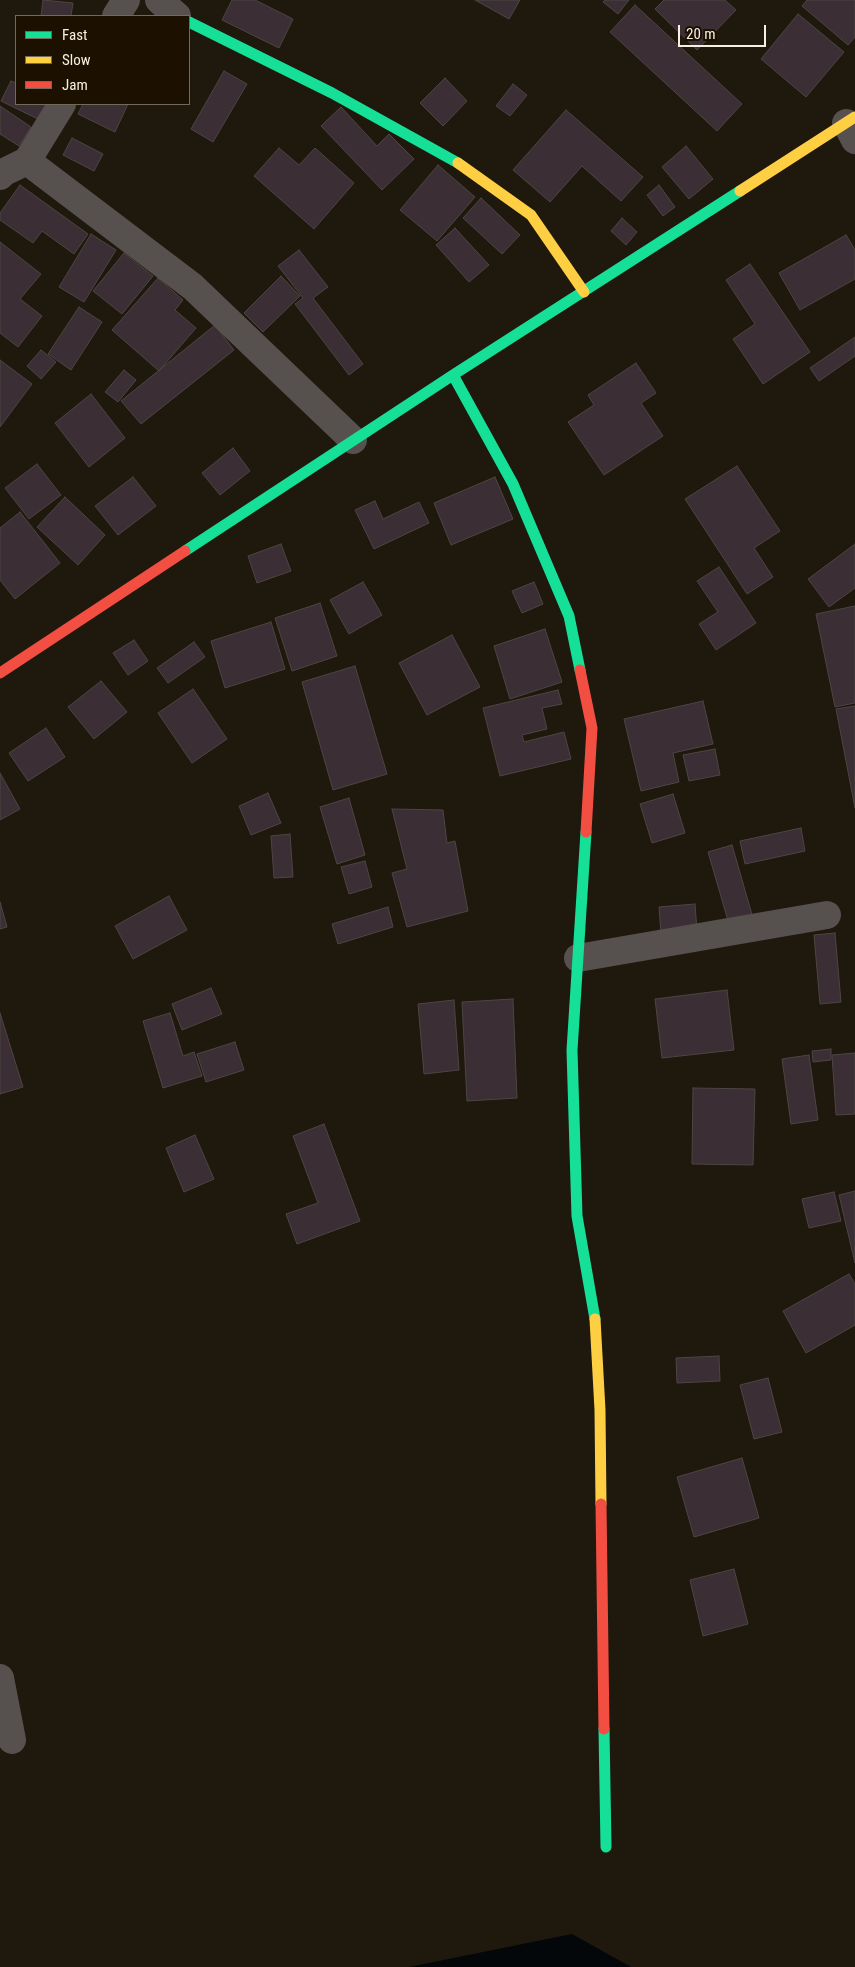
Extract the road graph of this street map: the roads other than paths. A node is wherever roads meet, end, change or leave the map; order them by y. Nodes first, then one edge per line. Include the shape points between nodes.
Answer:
1 (126, 0) edge
2 (159, 0) edge
3 (117, 15) edge
4 (176, 15) edge
5 (190, 22) edge
6 (61, 105) edge
7 (852, 127) edge
8 (28, 161) junction
9 (0, 176) edge
10 (584, 292) junction
11 (452, 375) junction
12 (353, 440) junction
13 (0, 672) edge
14 (827, 915) dead end
15 (578, 958) junction
16 (0, 1678) edge
17 (12, 1740) dead end
18 (606, 1847) dead end

1 - 3 street
2 - 4 street
5 - 10 street via 332,93 450,157 532,215
6 - 8 street
7 - 10 street
8 - 9 street
8 - 12 street via 193,287
10 - 11 street
11 - 12 street
11 - 15 street via 513,484 569,616 592,728
12 - 13 street
14 - 15 street
15 - 18 street via 572,1060 577,1216 595,1314 600,1410
16 - 17 street

